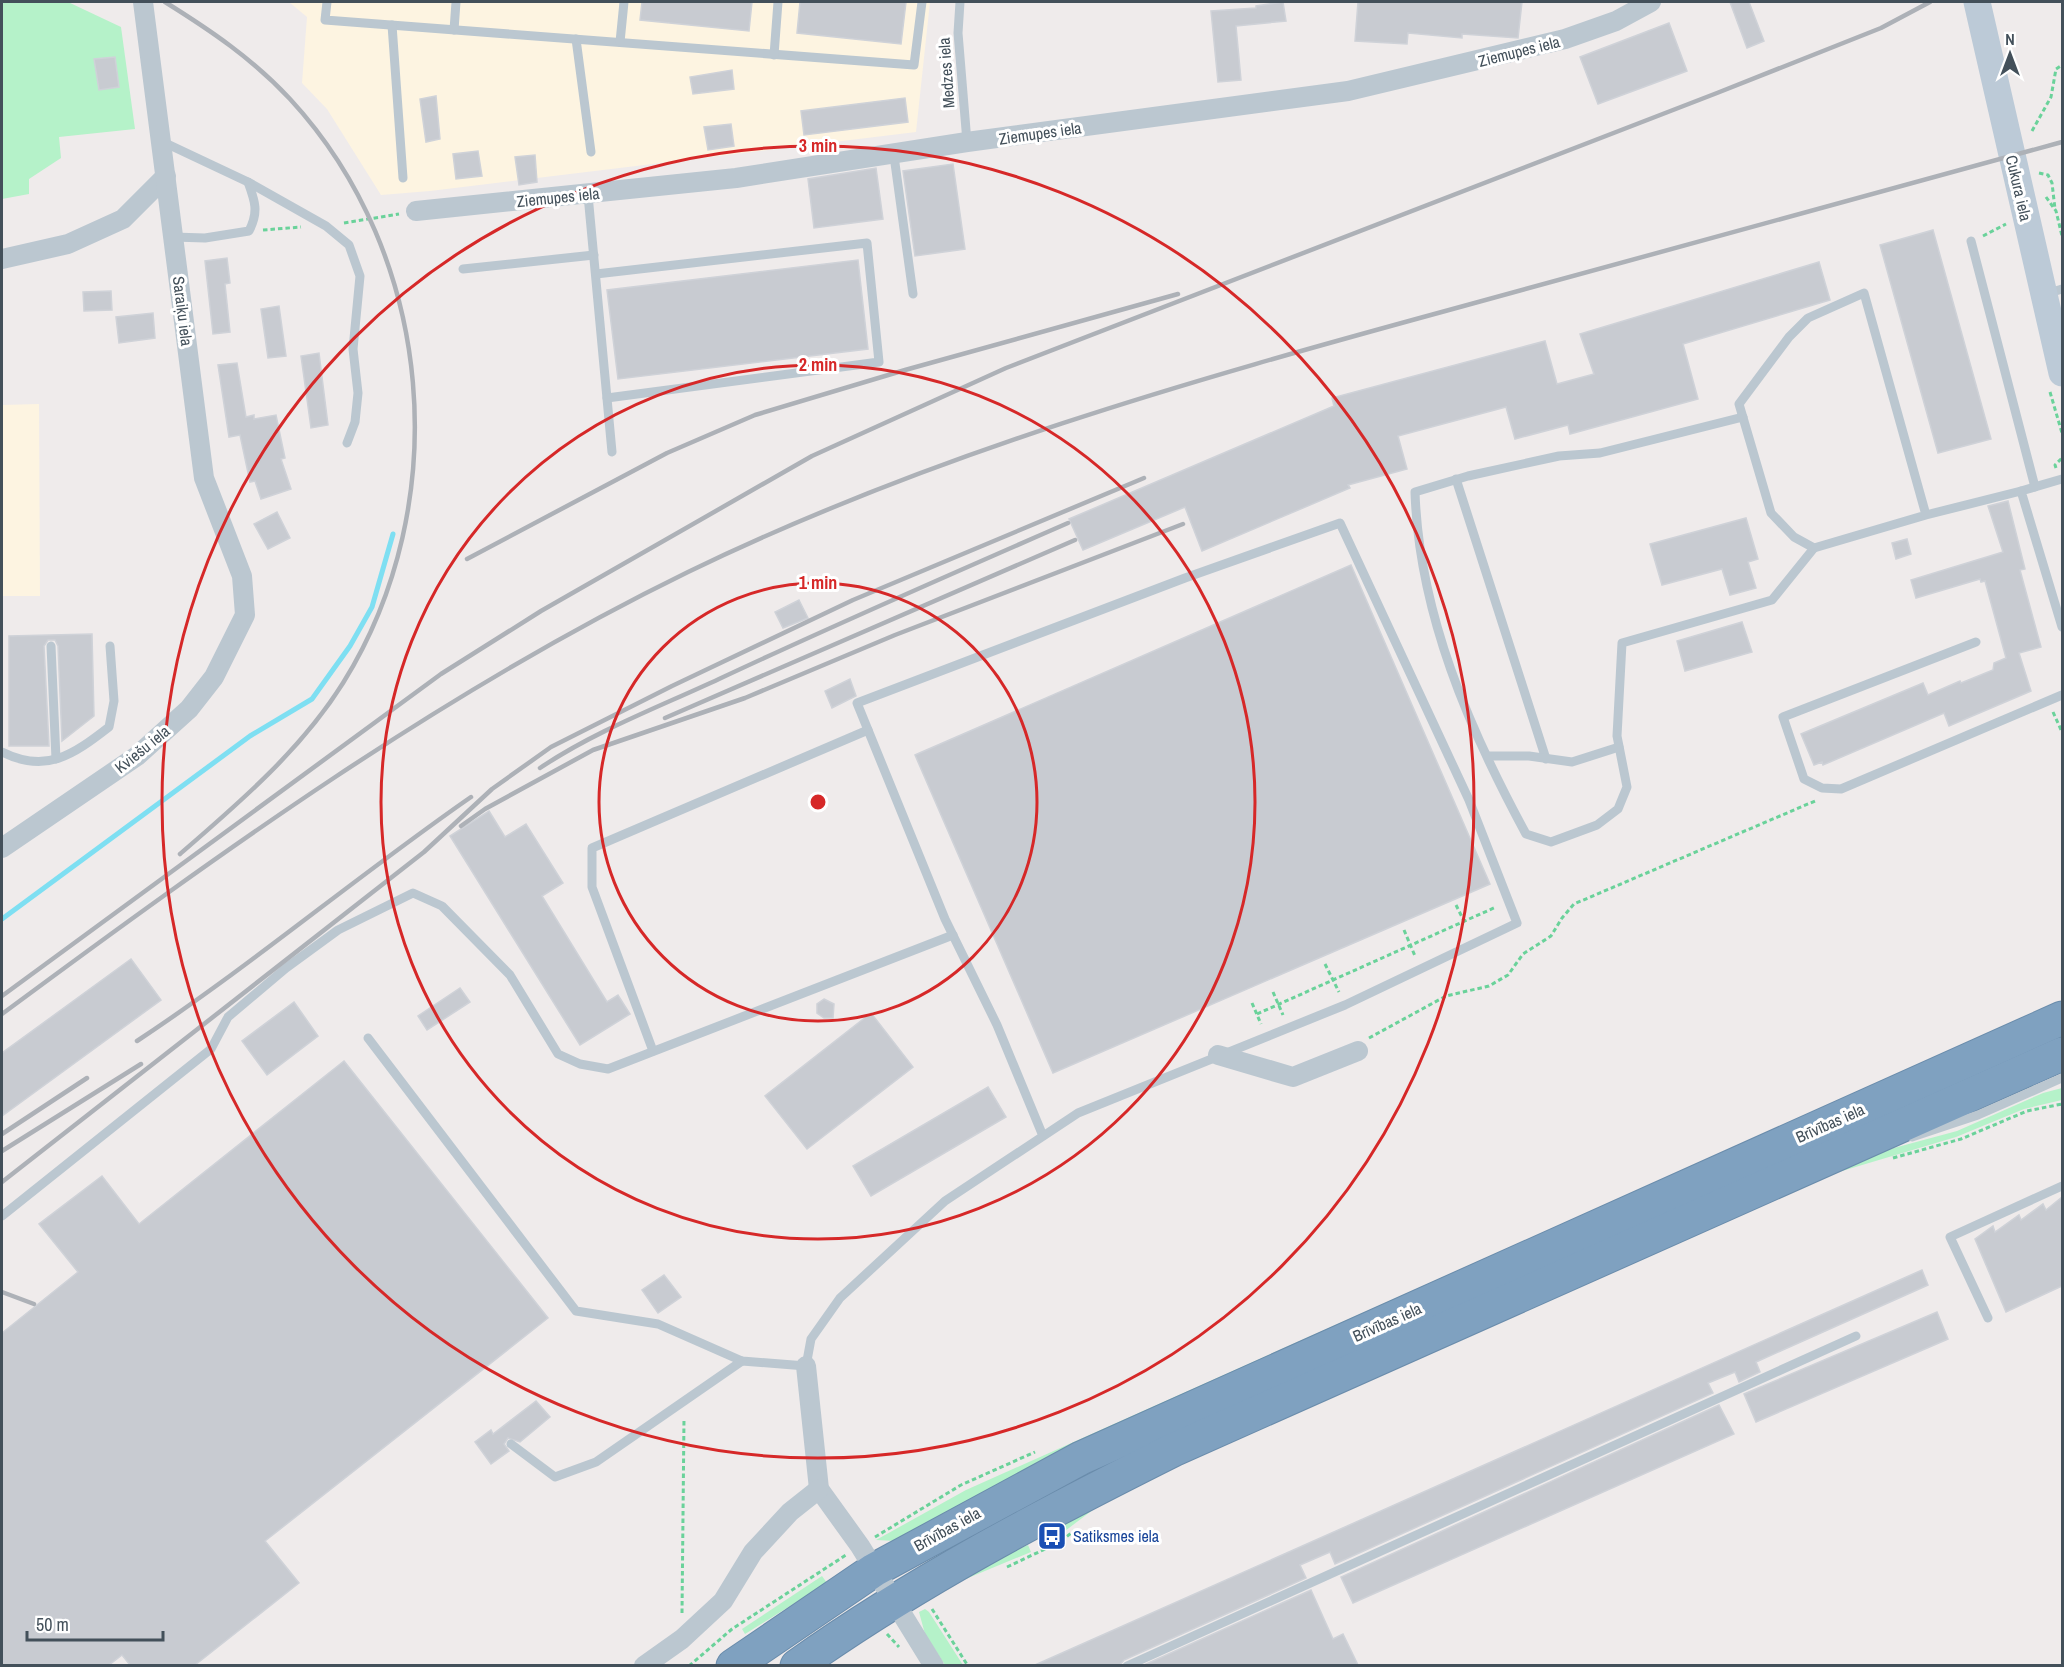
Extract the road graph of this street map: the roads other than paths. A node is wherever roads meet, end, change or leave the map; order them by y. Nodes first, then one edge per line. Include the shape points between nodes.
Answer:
1 (143, 2) edge
2 (327, 2) edge
3 (456, 2) edge
4 (624, 2) edge
5 (778, 2) edge
6 (922, 2) edge
7 (960, 2) edge
8 (1652, 2) edge
9 (1977, 2) edge
10 (392, 25) junction
11 (454, 30) junction
12 (576, 39) junction
13 (620, 42) junction
14 (774, 54) junction
15 (161, 141) junction
16 (967, 142) junction
17 (591, 152) dead end
18 (894, 156) junction
19 (166, 176) junction
20 (403, 178) dead end
21 (248, 182) junction
22 (588, 195) junction
23 (416, 211) dead end
24 (173, 237) junction
25 (1971, 241) dead end
26 (594, 255) junction
27 (2, 259) edge
28 (463, 269) dead end
29 (596, 274) junction
30 (2053, 292) edge
31 (913, 294) dead end
32 (2062, 373) edge
33 (607, 398) junction
34 (1743, 417) junction
35 (347, 442) dead end
36 (612, 452) dead end
37 (1456, 479) junction
38 (2062, 479) edge
39 (2035, 487) junction
40 (2020, 491) junction
41 (1926, 515) junction
42 (1814, 548) junction
43 (245, 615) joint
44 (2062, 627) edge
45 (1976, 642) dead end
46 (51, 646) dead end
47 (110, 646) dead end
48 (2062, 695) edge
49 (868, 730) junction
50 (1619, 747) junction
51 (2, 752) edge
52 (1488, 756) junction
53 (56, 759) junction
54 (1546, 759) junction
55 (2, 848) edge
56 (953, 935) junction
57 (2062, 1018) edge
58 (368, 1038) dead end
59 (653, 1051) junction
60 (1358, 1051) road end
61 (2062, 1054) edge
62 (1218, 1055) junction
63 (2062, 1078) edge
64 (1043, 1136) junction
65 (1905, 1139) dead end
66 (2062, 1186) edge
67 (2, 1216) edge
68 (1988, 1318) dead end
69 (1856, 1336) dead end
70 (742, 1361) junction
71 (806, 1366) junction
72 (511, 1444) dead end
73 (819, 1489) junction
74 (861, 1562) junction
75 (892, 1601) junction
76 (644, 1665) edge
77 (733, 1665) edge
78 (797, 1665) edge
79 (934, 1665) edge
80 (1127, 1665) edge

1 - 15 street, Saraiķu iela
2 - 10 lane via 325,20
3 - 11 lane
4 - 13 lane
5 - 14 lane
6 - 14 lane via 914,65
7 - 16 lane, Medzes iela via 958,33
8 - 16 street, Ziemupes iela via 1616,21 1565,39 1348,91
9 - 30 main road, Cukura iela
10 - 11 lane
10 - 20 lane
11 - 12 lane
12 - 13 lane
12 - 17 lane
13 - 14 lane
15 - 19 street, Saraiķu iela
15 - 21 lane
16 - 18 street, Ziemupes iela
18 - 22 street, Ziemupes iela
18 - 31 lane
19 - 24 street, Saraiķu iela
19 - 27 street via 123,219 68,244
21 - 24 lane via 256,203 256,218 249,231 205,238
21 - 35 lane via 326,226 349,245 360,276 352,349 358,393 355,422
22 - 23 street, Ziemupes iela
22 - 26 lane
24 - 43 street, Saraiķu iela via 204,478 242,576
25 - 39 lane
26 - 28 lane
26 - 29 lane
29 - 33 lane
29 - 33 lane via 867,243 879,363
30 - 32 main road, Cukura iela
33 - 36 lane
34 - 37 lane via 1600,453 1559,456
34 - 41 lane via 1739,405 1790,337 1809,318 1864,293
34 - 42 lane via 1771,513 1794,537
37 - 52 lane via 1415,492 1416,511 1440,638 1456,686
37 - 54 lane
38 - 39 lane
39 - 40 lane
40 - 41 lane
40 - 44 lane
41 - 42 lane
42 - 50 lane via 1772,600 1622,643
43 - 55 street, Kviešu iela via 214,676 189,709 137,756
45 - 48 lane via 1783,717 1804,779 1822,788 1841,789
46 - 53 lane
47 - 53 lane via 114,701 109,727 77,752
49 - 56 lane
49 - 59 lane via 592,848 592,886
49 - 62 lane via 857,703 1341,523 1469,800 1516,923 1345,1005
50 - 52 lane via 1627,787 1618,809 1597,825 1551,842 1526,834
50 - 54 lane via 1572,762
51 - 53 lane via 20,762
52 - 54 lane
56 - 59 lane
56 - 64 lane via 997,1025
57 - 74 highway, Brīvības iela via 1081,1458
58 - 70 lane via 576,1311 658,1324
59 - 67 lane via 608,1069 580,1064 558,1054 510,975 442,906 413,893 338,930 286,968 228,1017 211,1049
60 - 62 street via 1293,1077
61 - 75 highway, Brīvības iela via 1881,1140 1173,1450 1045,1514
62 - 64 lane via 1078,1113
63 - 65 lane via 1978,1115
64 - 71 lane via 945,1201 840,1298 811,1339
66 - 68 lane via 1950,1237
69 - 80 lane
70 - 71 lane
70 - 72 lane via 596,1462 555,1477
71 - 73 street
73 - 74 street via 860,1546
73 - 76 street via 790,1512 753,1552 723,1601 682,1640
74 - 75 street
74 - 77 highway, Brīvības iela
75 - 78 highway, Brīvības iela
75 - 79 street

